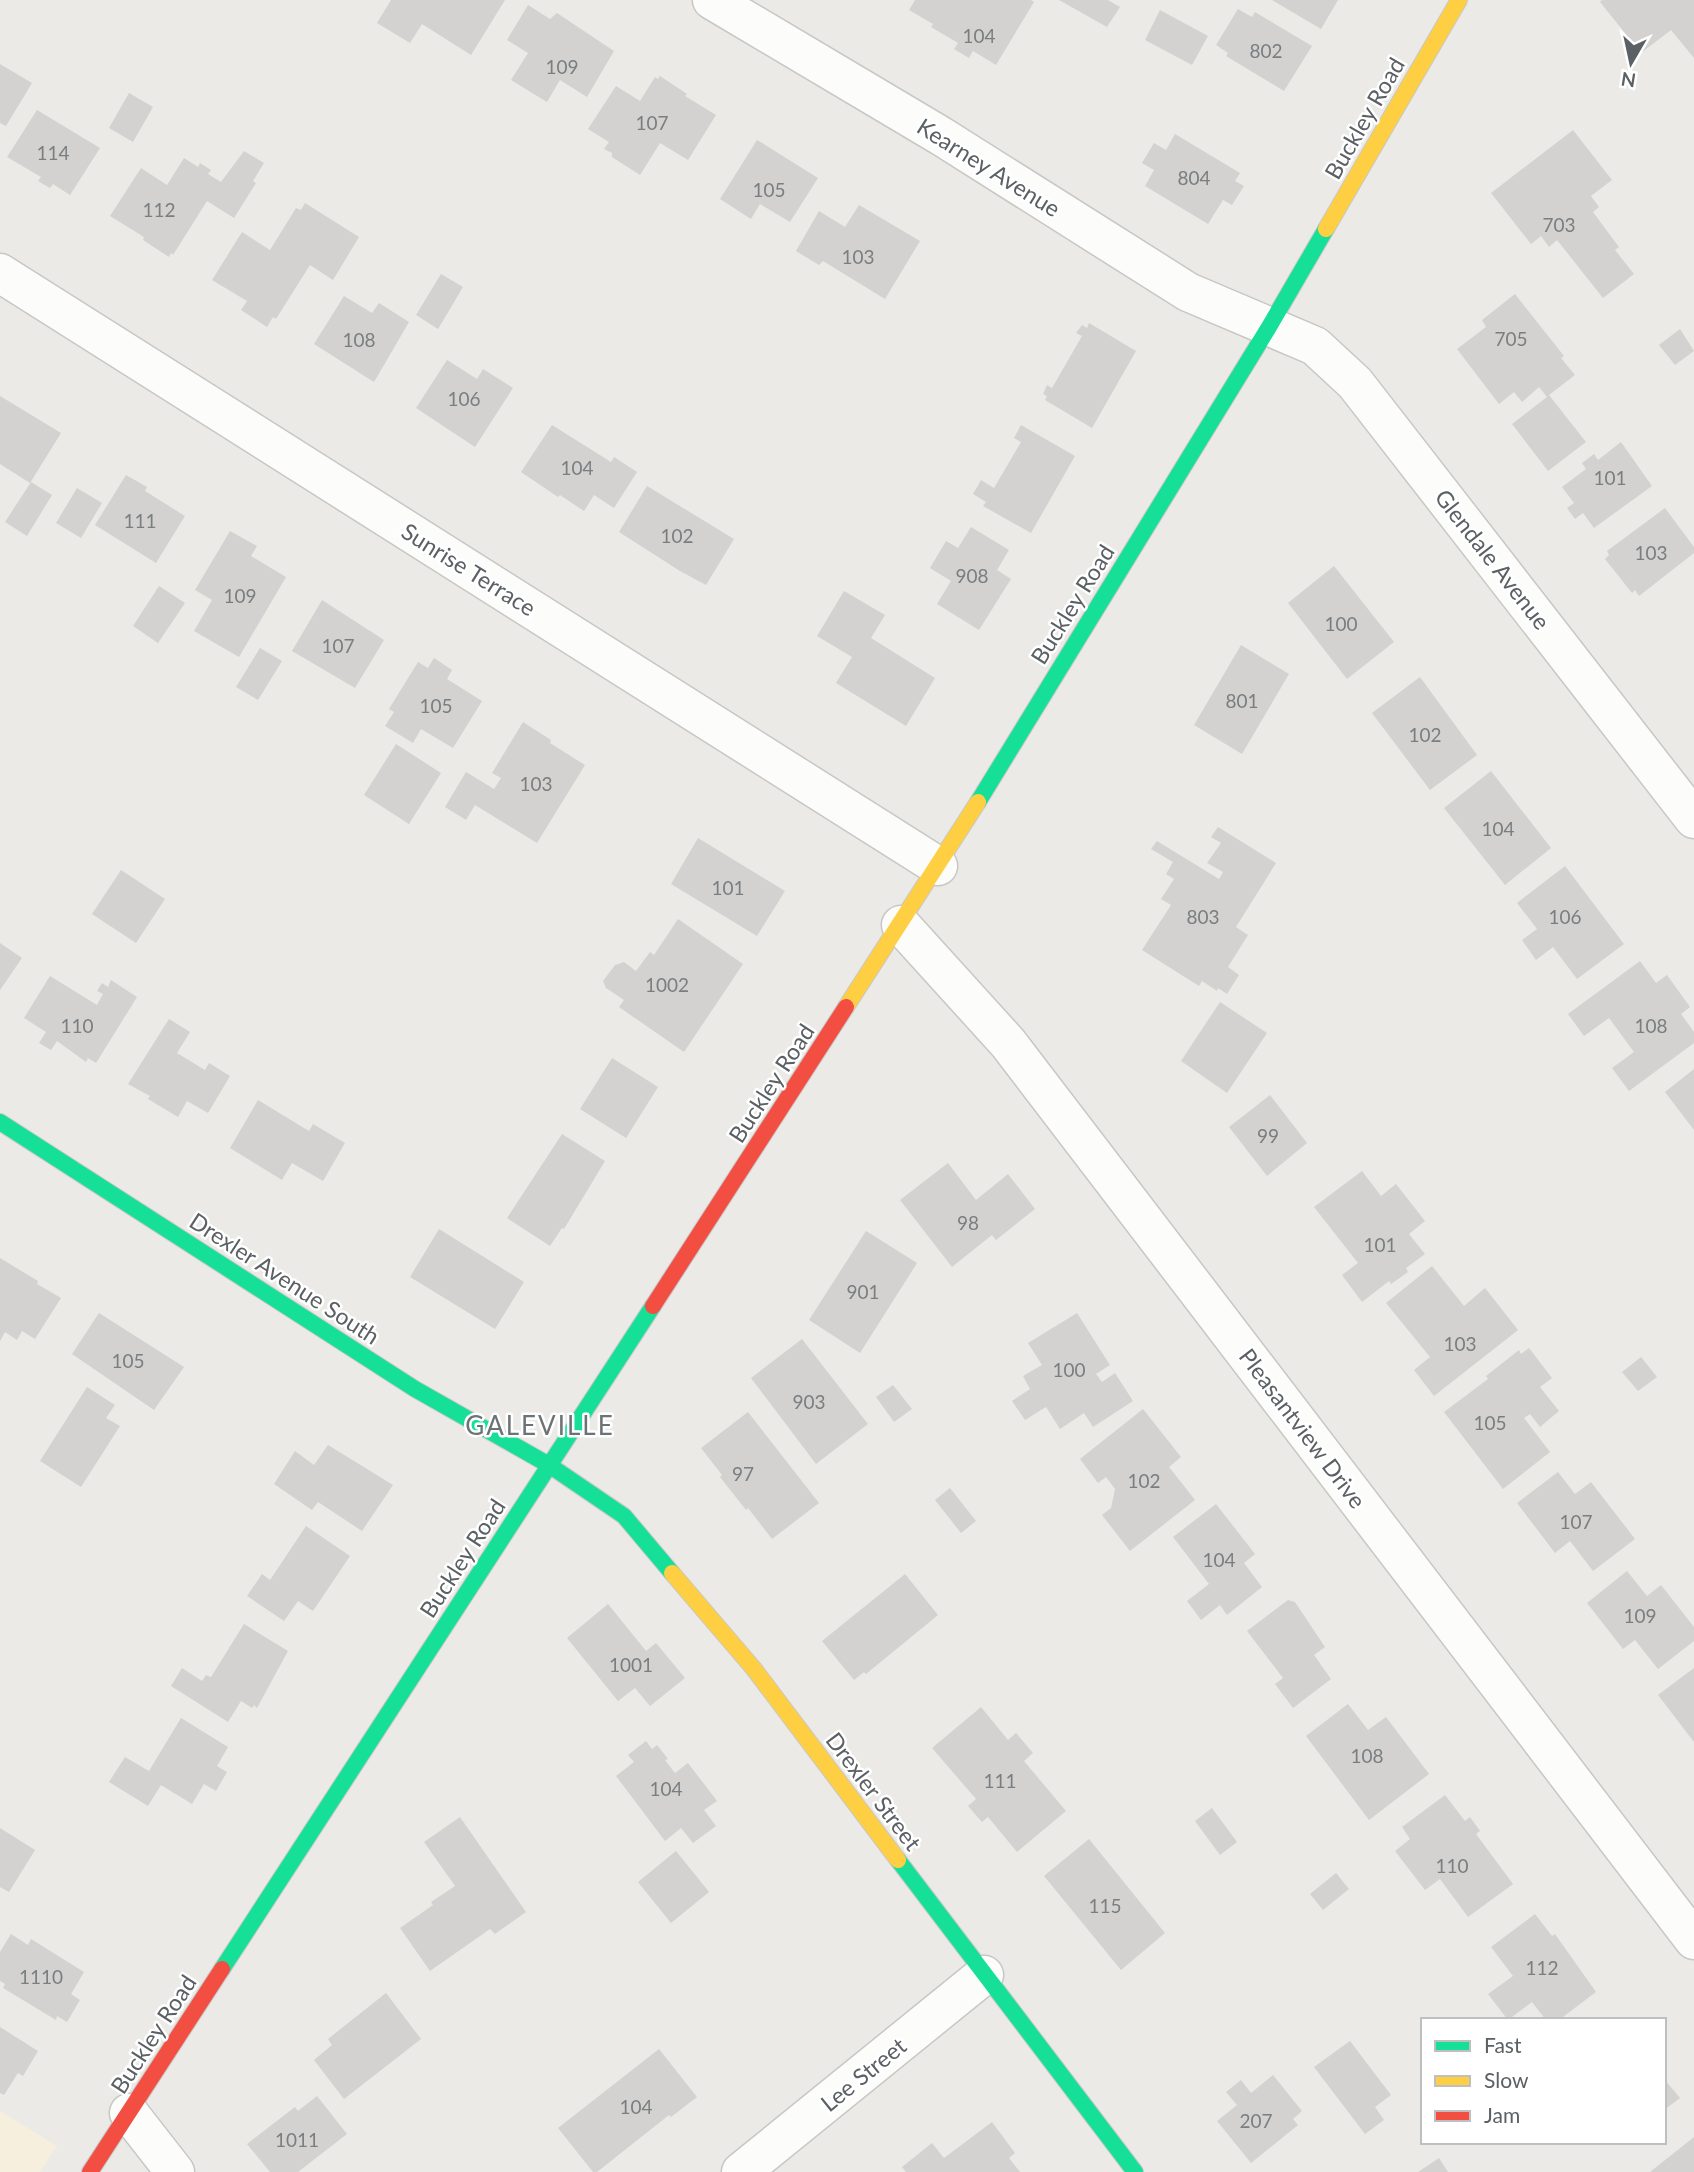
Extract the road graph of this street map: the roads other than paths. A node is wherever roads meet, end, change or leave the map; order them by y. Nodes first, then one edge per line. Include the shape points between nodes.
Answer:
1 (712, 0) edge
2 (1459, 0) edge
3 (0, 273) edge
4 (1269, 327) junction
5 (1694, 817) edge
6 (938, 866) junction
7 (901, 925) junction
8 (0, 1122) edge
9 (549, 1465) junction
10 (1694, 1941) edge
11 (984, 1975) junction
12 (129, 2113) junction
13 (90, 2172) edge
14 (175, 2172) edge
15 (741, 2172) edge
16 (1135, 2172) edge

1 - 4 street, Kearney Avenue via 941,136 1188,292
2 - 4 street, Buckley Road
3 - 6 street, Sunrise Terrace
4 - 5 street, Glendale Avenue via 1315,346 1355,383
4 - 6 street, Buckley Road
6 - 7 street, Buckley Road
7 - 9 street, Buckley Road
7 - 10 street, Pleasantview Drive via 1008,1043
8 - 9 street, Drexler Avenue South via 415,1389
9 - 11 street, Drexler Street via 624,1516 754,1669
9 - 12 street, Buckley Road
11 - 15 street, Lee Street
11 - 16 street, Drexler Street
12 - 13 street, Buckley Road
12 - 14 street

